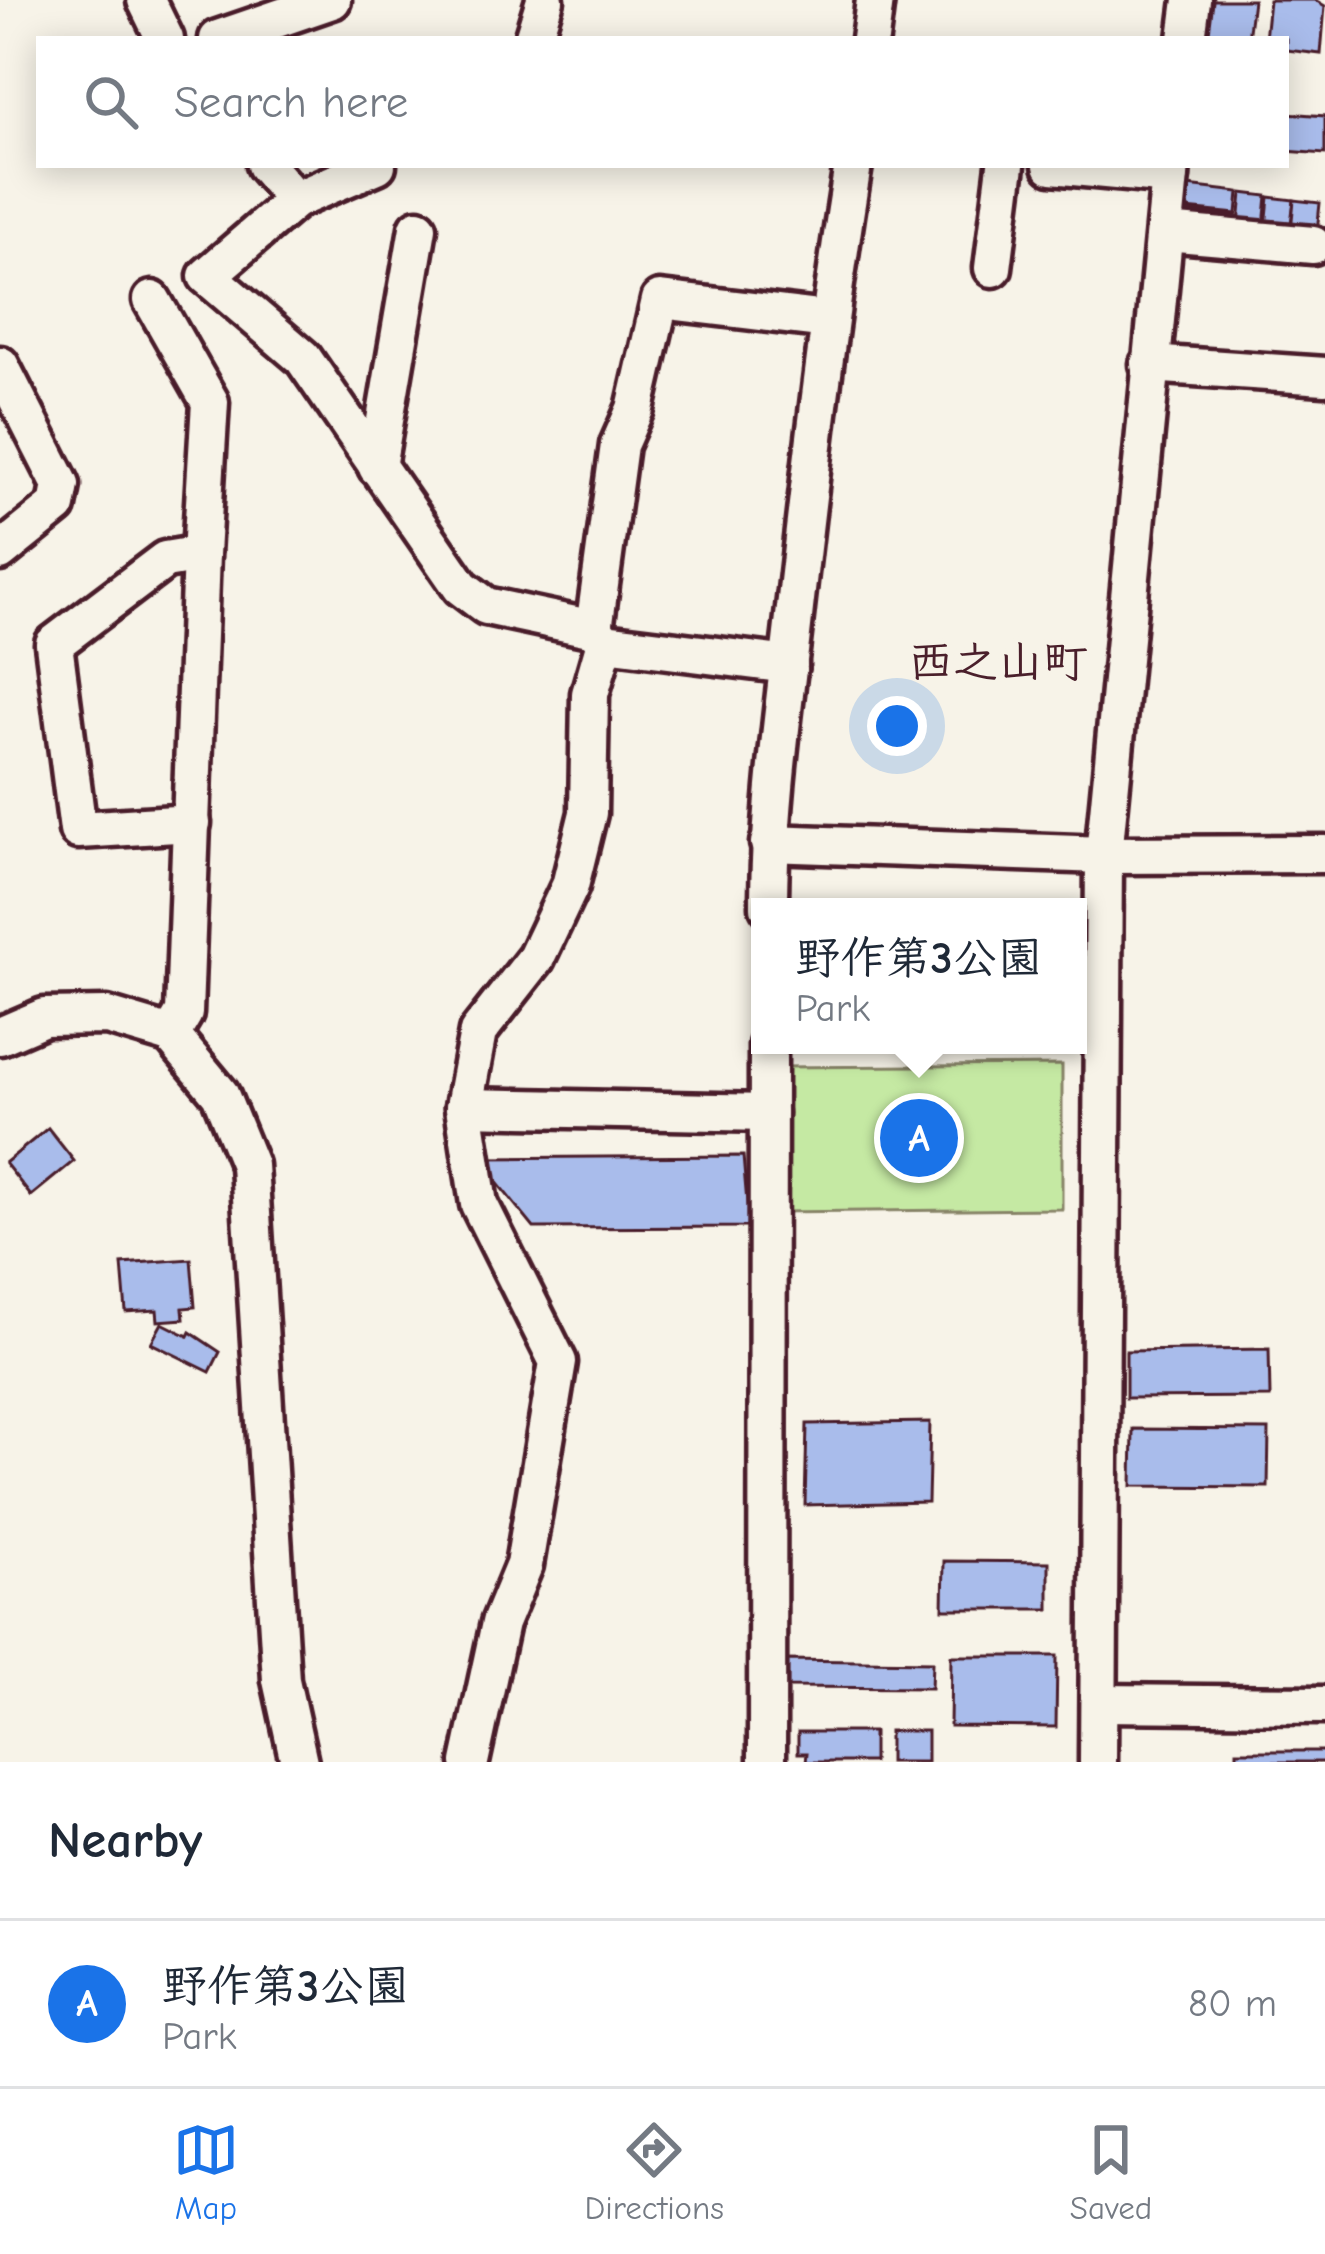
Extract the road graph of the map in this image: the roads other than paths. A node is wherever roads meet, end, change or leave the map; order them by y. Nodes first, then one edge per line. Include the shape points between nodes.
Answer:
1 (146, 0) edge
2 (332, 0) edge
3 (545, 0) edge
4 (875, 0) edge
5 (1192, 0) edge
6 (164, 36) edge
7 (227, 36) edge
8 (534, 36) edge
9 (870, 36) edge
10 (1187, 36) edge
11 (268, 168) edge
12 (370, 168) edge
13 (853, 168) edge
14 (1006, 168) edge
15 (1123, 168) edge
16 (1170, 170) edge
17 (295, 200) junction
18 (418, 228) dead end
19 (1166, 232) junction
20 (1313, 244) dead end
21 (993, 268) dead end
22 (152, 300) dead end
23 (828, 320) junction
24 (0, 364) edge
25 (1149, 364) junction
26 (1325, 376) edge
27 (377, 467) junction
28 (0, 552) edge
29 (201, 554) junction
30 (599, 635) junction
31 (788, 665) junction
32 (192, 824) junction
33 (769, 843) junction
34 (1325, 854) edge
35 (1104, 855) junction
36 (769, 898) edge
37 (171, 1035) junction
38 (0, 1036) edge
39 (768, 1054) edge
40 (464, 1107) junction
41 (768, 1113) junction
42 (1099, 1703) junction
43 (1325, 1705) edge
44 (299, 1762) edge
45 (470, 1762) edge
46 (767, 1762) edge
47 (1099, 1762) edge

1 - 6 street
2 - 7 street
3 - 8 street
4 - 9 street
5 - 10 street
11 - 17 street
12 - 17 street
13 - 23 street
14 - 21 street
15 - 16 street
16 - 19 street
17 - 27 street via 207,276 303,358
18 - 27 street via 418,317
19 - 20 street
19 - 25 street
22 - 29 street via 210,402
23 - 30 street via 660,300 619,445
23 - 31 street
24 - 28 street via 61,485 57,506
25 - 26 street
25 - 35 street
27 - 30 street via 461,587 486,605
29 - 32 street
29 - 32 street via 165,560 54,644 78,830
30 - 31 street
30 - 40 street via 588,813 570,886 536,958 478,1032
31 - 33 street
32 - 37 street via 184,1013
33 - 35 street
33 - 36 street
34 - 35 street
35 - 42 street
37 - 38 street via 107,1016 65,1016
37 - 44 street via 220,1094 249,1165 281,1680
39 - 41 street
40 - 41 street
40 - 45 street via 479,1204 558,1362 524,1565 500,1623
41 - 46 street
42 - 43 street
42 - 47 street

